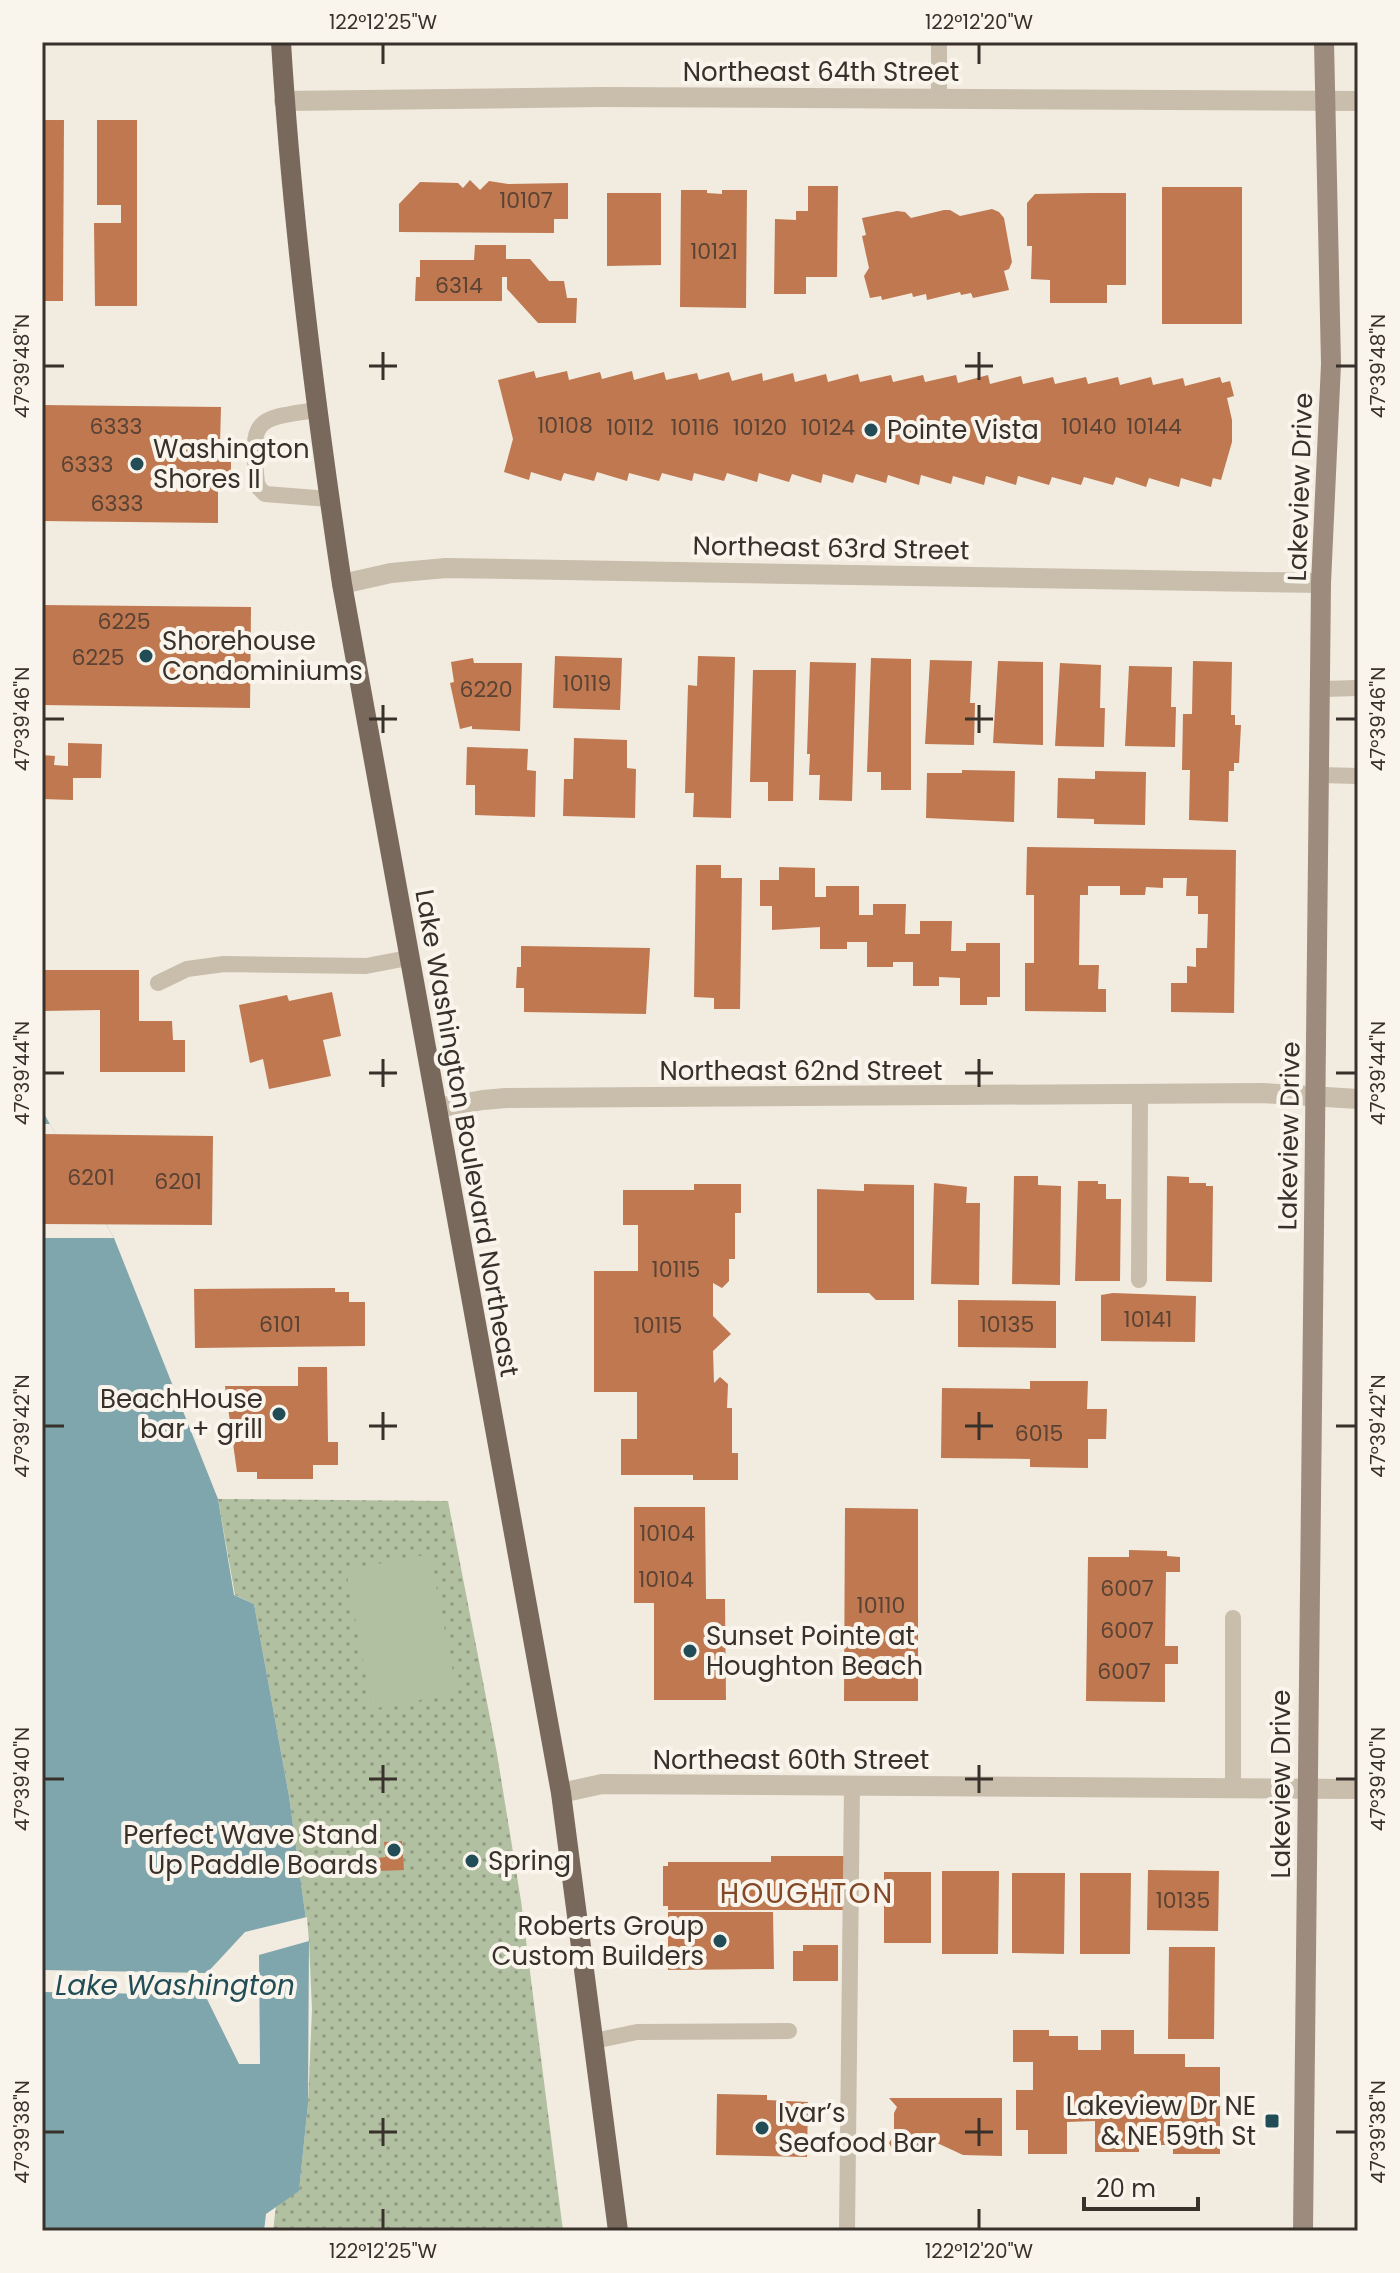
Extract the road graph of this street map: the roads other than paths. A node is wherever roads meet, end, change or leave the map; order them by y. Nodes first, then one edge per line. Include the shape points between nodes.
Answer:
1 (281, 42) edge
2 (939, 42) edge
3 (1324, 42) edge
4 (939, 99) junction
5 (284, 101) junction
6 (1324, 101) junction
7 (1358, 101) edge
8 (316, 410) junction
9 (329, 499) junction
10 (1321, 583) junction
11 (342, 584) junction
12 (1358, 688) edge
13 (1322, 689) junction
14 (1320, 775) junction
15 (1358, 776) edge
16 (408, 958) junction
17 (158, 983) dead end
18 (1140, 1096) junction
19 (1315, 1096) junction
20 (1358, 1099) edge
21 (437, 1108) junction
22 (1139, 1280) dead end
23 (1233, 1618) dead end
24 (852, 1786) junction
25 (1307, 1788) junction
26 (1233, 1789) junction
27 (1358, 1789) edge
28 (561, 1793) junction
29 (789, 2031) dead end
30 (594, 2041) junction
31 (618, 2231) edge
32 (847, 2231) edge
33 (1303, 2231) edge

1 - 5 main road, Lake Washington Boulevard Northeast
2 - 4 lane
3 - 6 street, Lakeview Drive
4 - 5 street, Northeast 64th Street
4 - 6 street, Northeast 64th Street
5 - 8 main road, Lake Washington Boulevard Northeast
6 - 7 street, Northeast 64th Street
6 - 10 street, Lakeview Drive via 1331,364
8 - 9 main road, Lake Washington Boulevard Northeast
8 - 9 lane via 273,416 261,423 255,437 257,483 265,494
9 - 11 main road, Lake Washington Boulevard Northeast
10 - 11 street, Northeast 63rd Street via 446,568
10 - 13 street, Lakeview Drive
11 - 16 main road, Lake Washington Boulevard Northeast
12 - 13 lane
13 - 14 street, Lakeview Drive
14 - 15 lane
14 - 19 street, Lakeview Drive
16 - 17 lane via 366,966 224,964 187,969
16 - 21 main road, Lake Washington Boulevard Northeast
18 - 19 street, Northeast 62nd Street
18 - 21 street, Northeast 62nd Street via 506,1098
18 - 22 lane
19 - 20 street, Northeast 62nd Street
19 - 25 street, Lakeview Drive
21 - 28 main road, Lake Washington Boulevard Northeast
23 - 26 lane
24 - 26 street, Northeast 60th Street
24 - 28 street, Northeast 60th Street via 602,1784
24 - 32 lane
25 - 26 street, Northeast 60th Street
25 - 27 street, Northeast 60th Street
25 - 33 street, Lakeview Drive
28 - 30 main road, Lake Washington Boulevard Northeast
29 - 30 lane via 637,2032
30 - 31 main road, Lake Washington Boulevard Northeast

